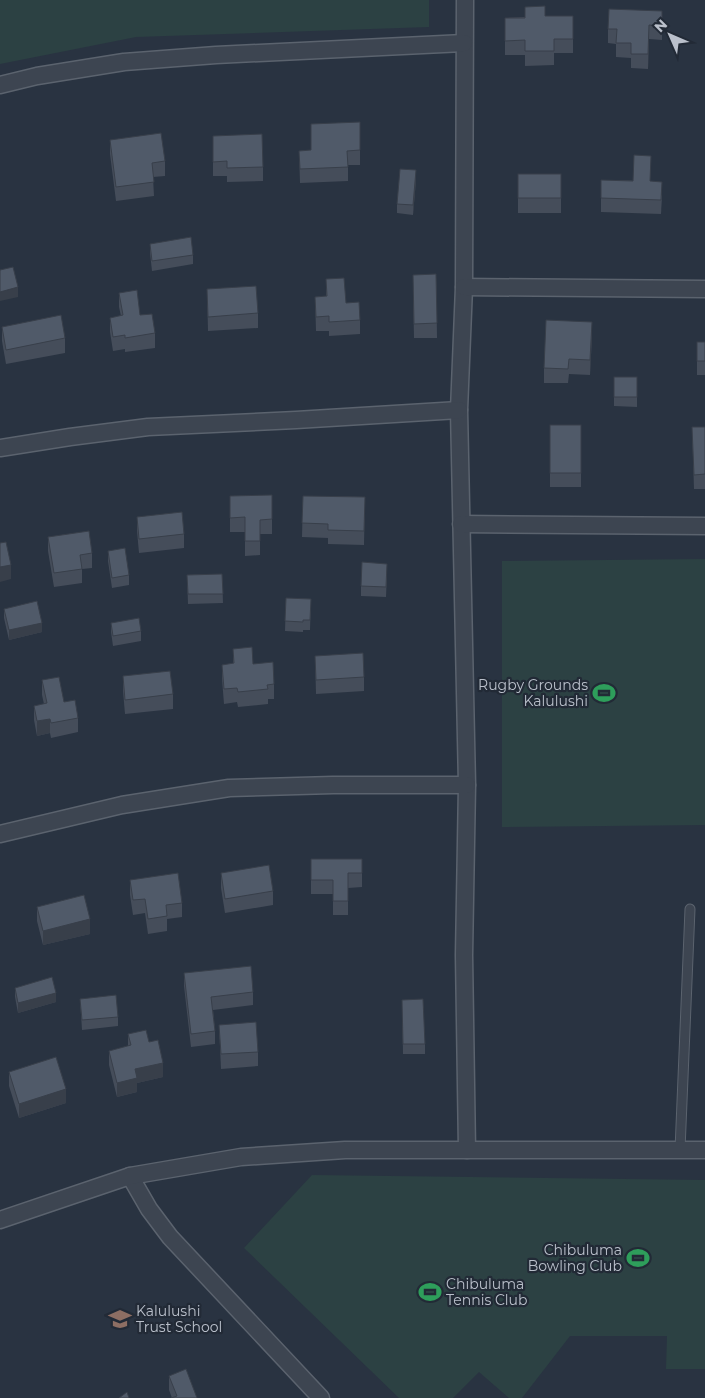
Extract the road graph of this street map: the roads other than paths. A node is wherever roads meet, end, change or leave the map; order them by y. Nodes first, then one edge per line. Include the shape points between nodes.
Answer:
1 (466, 0) edge
2 (464, 43) junction
3 (0, 84) edge
4 (464, 287) junction
5 (705, 289) edge
6 (459, 410) junction
7 (0, 448) edge
8 (460, 524) junction
9 (705, 526) edge
10 (467, 785) junction
11 (0, 834) edge
12 (690, 909) dead end
13 (467, 1150) junction
14 (680, 1150) junction
15 (705, 1150) edge
16 (130, 1176) junction
17 (0, 1220) edge
18 (321, 1398) edge

1 - 2 street
2 - 3 street via 124,62
2 - 4 street
4 - 5 street
4 - 6 street
6 - 7 street via 148,427
6 - 8 street
8 - 9 street
8 - 10 street
10 - 11 street via 228,788 122,805
10 - 13 street via 464,955
12 - 14 lane
13 - 14 street
13 - 16 street via 345,1150 242,1157
14 - 15 street
16 - 17 street
16 - 18 street via 170,1237

